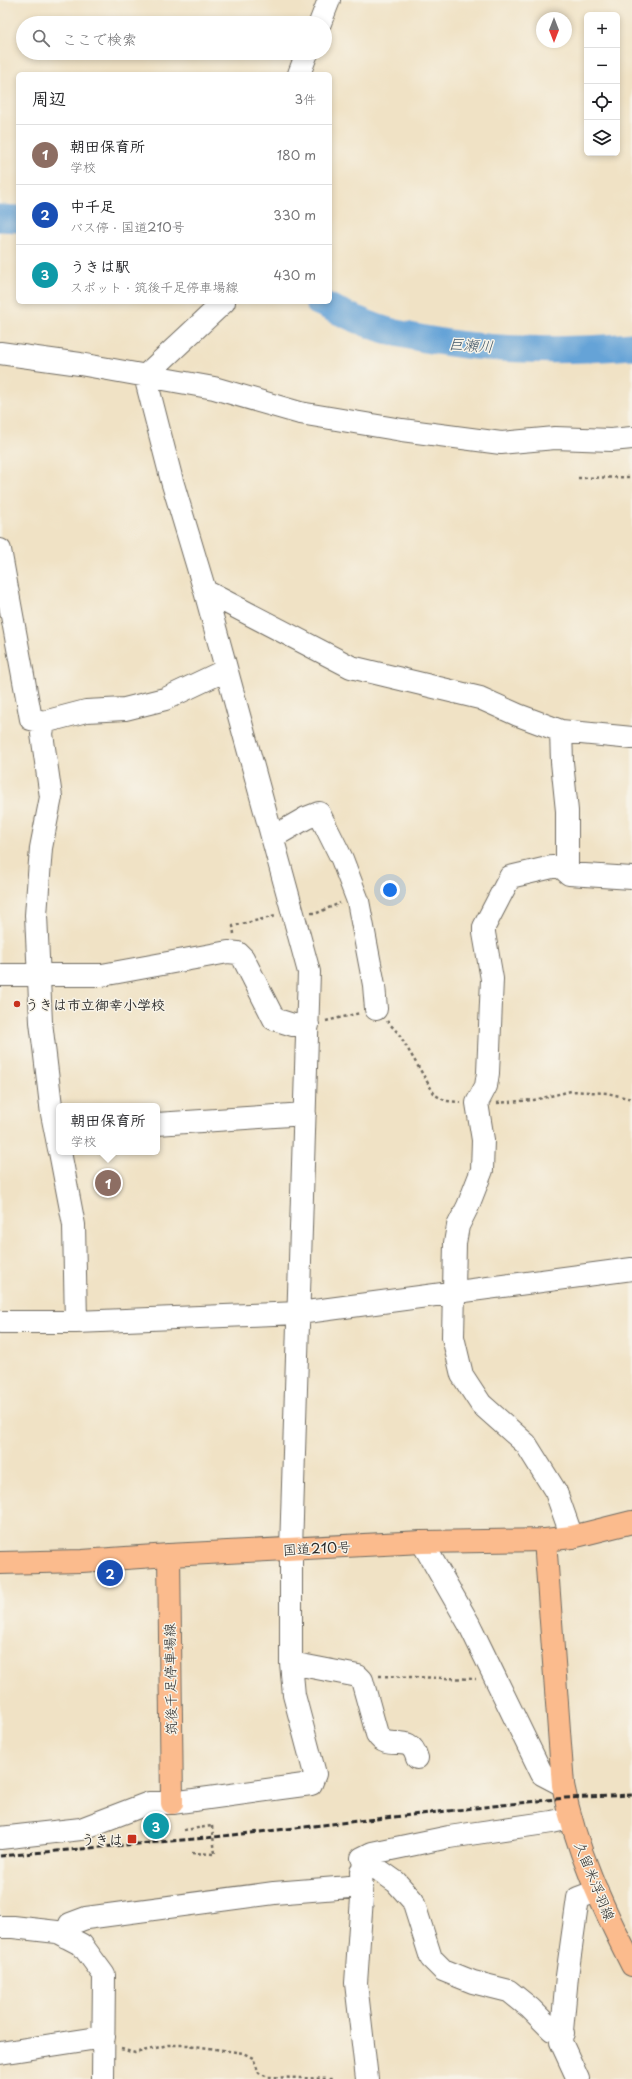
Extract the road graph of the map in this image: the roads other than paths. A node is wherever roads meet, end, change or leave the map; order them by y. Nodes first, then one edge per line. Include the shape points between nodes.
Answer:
1 (330, 0) edge
2 (323, 16) edge
3 (304, 60) edge
4 (300, 72) edge
5 (223, 304) edge
6 (0, 354) edge
7 (145, 376) junction
8 (632, 438) edge
9 (0, 550) edge
10 (205, 591) junction
11 (226, 670) junction
12 (44, 722) junction
13 (561, 731) junction
14 (632, 738) edge
15 (273, 837) junction
16 (565, 870) junction
17 (632, 878) edge
18 (0, 975) edge
19 (40, 976) junction
20 (376, 1009) road end
21 (308, 1025) junction
22 (305, 1114) junction
23 (160, 1124) edge
24 (56, 1135) edge
25 (60, 1155) edge
26 (632, 1269) edge
27 (454, 1292) junction
28 (299, 1313) junction
29 (0, 1322) edge
30 (76, 1322) junction
31 (632, 1522) edge
32 (572, 1537) junction
33 (545, 1540) junction
34 (422, 1542) junction
35 (291, 1549) junction
36 (169, 1554) junction
37 (0, 1563) edge
38 (292, 1663) junction
39 (417, 1758) dead end
40 (563, 1785) junction
41 (172, 1804) junction
42 (570, 1818) junction
43 (0, 1838) edge
44 (362, 1858) junction
45 (362, 1886) junction
46 (597, 1891) junction
47 (0, 1927) edge
48 (66, 1937) junction
49 (632, 1965) edge
50 (563, 2033) junction
51 (104, 2038) junction
52 (0, 2053) edge
53 (103, 2079) edge
54 (368, 2079) edge
55 (578, 2079) edge

1 - 2 street
3 - 4 street
5 - 7 street
6 - 7 street
7 - 8 street via 214,388 300,414 486,441
7 - 10 street via 172,481
9 - 12 street via 31,719
10 - 11 street
10 - 13 street via 351,667 480,698
11 - 12 street via 166,699 125,709 86,711
11 - 15 street
12 - 19 street via 42,734 51,797 41,848 36,915
13 - 14 street
13 - 16 street via 567,812
15 - 20 street via 319,813 342,859 356,896 374,985
15 - 21 street via 309,972
16 - 17 street via 569,874
16 - 27 street via 561,867 552,867 510,877 484,928 492,979 488,1073 486,1086 478,1103 483,1140 482,1170 458,1226
18 - 19 street
19 - 21 street via 102,975 228,952 238,953 244,958 274,1019 293,1025
19 - 24 street via 41,1022
21 - 22 street
22 - 23 street
22 - 28 street
25 - 30 street via 74,1225
26 - 27 street
27 - 28 street
27 - 32 street via 453,1337 462,1375 481,1404 526,1444 556,1492
28 - 30 street
28 - 35 street
29 - 30 street
31 - 32 main road, 国道210号
32 - 33 main road, 国道210号
33 - 34 main road, 国道210号
33 - 40 main road, 久留米浮羽線
34 - 35 main road, 国道210号
34 - 40 street via 469,1624 542,1774
35 - 36 main road, 国道210号
35 - 38 street
36 - 37 main road, 国道210号 via 82,1561
36 - 41 main road, 筑後千足停車場線
38 - 39 street via 358,1676 362,1680 381,1741 410,1744
38 - 41 street via 294,1695 315,1774 311,1784
40 - 42 main road, 久留米浮羽線
41 - 43 street via 149,1803 81,1829
42 - 44 street via 449,1837 372,1853
42 - 46 main road, 久留米浮羽線
44 - 45 street
44 - 50 street via 396,1882 414,1901 431,1958 444,1970 473,1982 509,1991 552,2030
45 - 48 street via 274,1893 86,1918 70,1924
45 - 54 street via 356,1983
46 - 49 main road, 久留米浮羽線
46 - 50 street via 578,1898 567,1976
47 - 48 street via 58,1932
48 - 51 street via 82,1945 104,1975
50 - 55 street via 561,2042
51 - 52 street
51 - 53 street

